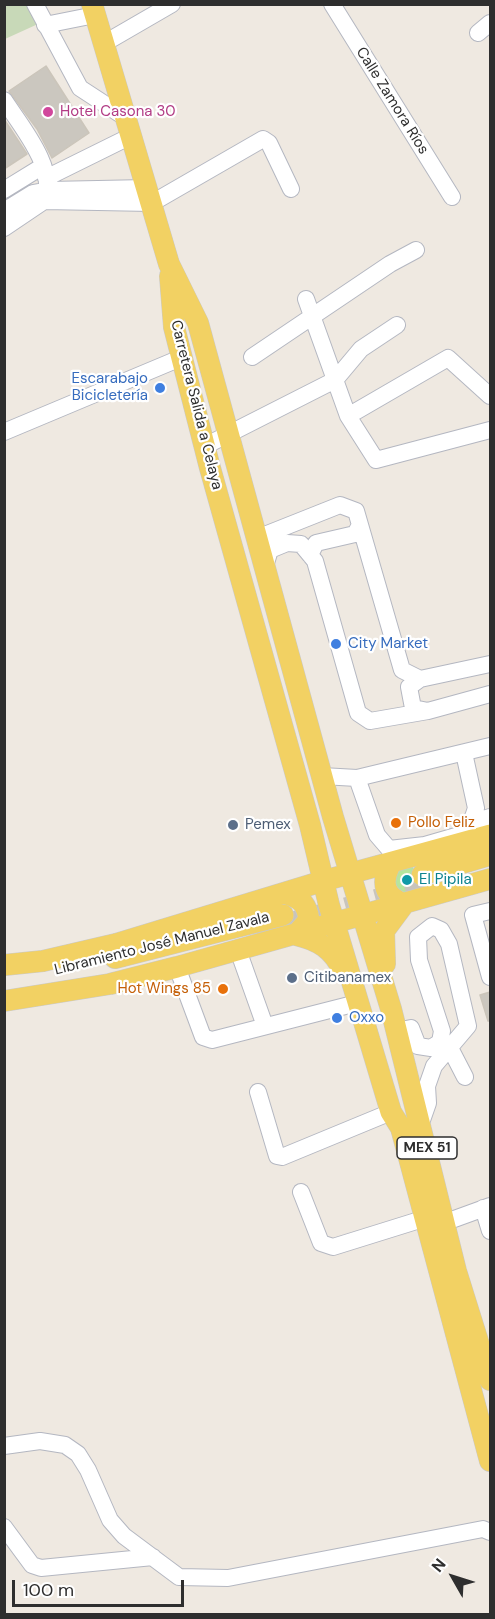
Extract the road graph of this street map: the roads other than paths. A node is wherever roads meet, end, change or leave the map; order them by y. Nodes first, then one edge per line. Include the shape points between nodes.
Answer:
1 (36, 4) edge
2 (172, 4) edge
3 (332, 4) edge
4 (93, 10) edge
5 (45, 25) junction
6 (103, 44) junction
7 (4, 100) edge
8 (128, 127) junction
9 (45, 184) junction
10 (291, 189) dead end
11 (4, 190) edge
12 (149, 195) junction
13 (452, 197) dead end
14 (4, 211) edge
15 (4, 228) edge
16 (416, 250) dead end
17 (169, 264) junction
18 (306, 299) dead end
19 (313, 315) junction
20 (397, 325) dead end
21 (183, 357) junction
22 (252, 357) dead end
23 (335, 380) junction
24 (490, 396) edge
25 (348, 416) junction
26 (490, 430) edge
27 (4, 432) edge
28 (227, 436) junction
29 (205, 446) junction
30 (318, 513) junction
31 (360, 525) junction
32 (257, 538) junction
33 (326, 542) junction
34 (232, 546) junction
35 (310, 555) junction
36 (265, 566) junction
37 (490, 664) edge
38 (420, 679) junction
39 (490, 694) edge
40 (428, 711) junction
41 (490, 746) edge
42 (464, 753) junction
43 (322, 776) junction
44 (357, 778) junction
45 (333, 817) junction
46 (490, 817) edge
47 (310, 825) junction
48 (484, 838) edge
49 (390, 865) junction
50 (490, 868) edge
51 (350, 874) junction
52 (490, 879) edge
53 (323, 881) junction
54 (288, 894) junction
55 (404, 904) junction
56 (359, 906) junction
57 (490, 911) edge
58 (332, 914) junction
59 (288, 925) junction
60 (238, 950) junction
61 (4, 965) edge
62 (177, 967) junction
63 (4, 976) edge
64 (490, 977) edge
65 (4, 992) edge
66 (4, 1001) edge
67 (357, 1003) junction
68 (390, 1009) junction
69 (265, 1026) junction
70 (396, 1031) junction
71 (418, 1046) junction
72 (445, 1046) junction
73 (465, 1077) dead end
74 (427, 1086) junction
75 (258, 1092) dead end
76 (404, 1121) junction
77 (301, 1192) dead end
78 (487, 1207) edge
79 (436, 1220) junction
80 (490, 1231) edge
81 (490, 1380) edge
82 (4, 1446) edge
83 (490, 1461) edge
84 (4, 1527) edge
85 (490, 1532) edge
86 (153, 1557) junction

1 - 5 street
2 - 6 street
3 - 13 street, Calle Zamora Ríos
4 - 5 street
4 - 6 main road, MEX 51
5 - 8 street via 80,88
6 - 8 main road, MEX 51
7 - 9 street via 42,159
8 - 9 street
8 - 12 main road, MEX 51
9 - 11 street
9 - 12 street
9 - 14 street
9 - 15 street
10 - 12 street via 269,143 262,139
12 - 17 main road, MEX 51
16 - 19 street
17 - 21 main road, Carretera Salida a Celaya / MEX 51 via 174,327
17 - 28 main road, Carretera Salida a Celaya / MEX 51 via 198,323
18 - 19 street
19 - 22 street
19 - 23 street
20 - 23 street via 361,349
21 - 27 street
21 - 29 main road, Carretera Salida a Celaya / MEX 51
23 - 25 street
23 - 28 street
24 - 25 street via 448,358
25 - 26 street via 376,460
28 - 29 street
28 - 32 main road, Carretera Salida a Celaya / MEX 51
29 - 34 main road, Carretera Salida a Celaya / MEX 51
30 - 31 street via 340,505 356,511
30 - 32 street
30 - 33 street
31 - 33 street via 355,534
31 - 38 street via 402,670
32 - 34 main road
32 - 36 main road, Carretera Salida a Celaya / MEX 51
33 - 35 street via 316,543
34 - 47 main road, Carretera Salida a Celaya / MEX 51
35 - 36 street via 301,544 287,543 270,550
35 - 40 street via 315,561 358,713 376,721
36 - 43 main road, Carretera Salida a Celaya / MEX 51
37 - 38 street
38 - 40 street via 409,687 413,708
39 - 40 street
41 - 42 street
42 - 44 street
42 - 48 street
43 - 44 street
43 - 45 main road, Carretera Salida a Celaya / MEX 51
44 - 48 street via 377,835 389,849 425,845 463,834
45 - 49 main road via 352,849 368,861
45 - 51 main road, Carretera Salida a Celaya / MEX 51
46 - 48 street
47 - 53 main road, Carretera Salida a Celaya / MEX 51
47 - 54 main road via 313,857 302,881
48 - 49 main road
48 - 50 main road via 424,880
49 - 51 main road
49 - 55 main road via 384,878 386,890 393,900
51 - 53 main road
51 - 56 main road, Carretera Salida a Celaya / MEX 51
52 - 55 main road
53 - 54 main road
53 - 58 main road, Carretera Salida a Celaya / MEX 51
54 - 59 main road via 300,898 309,920
54 - 61 main road via 116,944 43,961
55 - 56 main road
55 - 68 main road via 384,931
56 - 58 main road
56 - 68 main road, MEX 51
57 - 64 street via 473,915
58 - 59 main road
58 - 67 main road, MEX 51
59 - 60 main road
59 - 63 main road, Libramiento José Manuel Zavala via 82,966
59 - 65 main road, Libramiento José Manuel Zavala via 133,968
59 - 67 main road via 319,940 338,960
60 - 62 main road
60 - 69 street
62 - 66 main road via 110,984
62 - 69 street via 203,1037 212,1040
67 - 69 street
67 - 76 main road, MEX 51
68 - 70 main road, MEX 51
70 - 71 street via 411,1028
70 - 76 main road, MEX 51
71 - 72 street
71 - 74 street
72 - 72 street via 468,1026 449,944 441,930 432,926 418,937 419,960
72 - 73 street
72 - 74 street
74 - 76 street via 428,1103
75 - 76 street via 277,1156 282,1157
76 - 79 main road, MEX 51
77 - 79 street via 321,1243 333,1247
78 - 79 street
78 - 80 street
79 - 81 main road, MEX 51
79 - 83 main road, MEX 51
82 - 86 street via 40,1441 65,1445 78,1454 110,1520
84 - 86 street via 32,1565 41,1568
85 - 86 street via 483,1529 228,1578 179,1576

